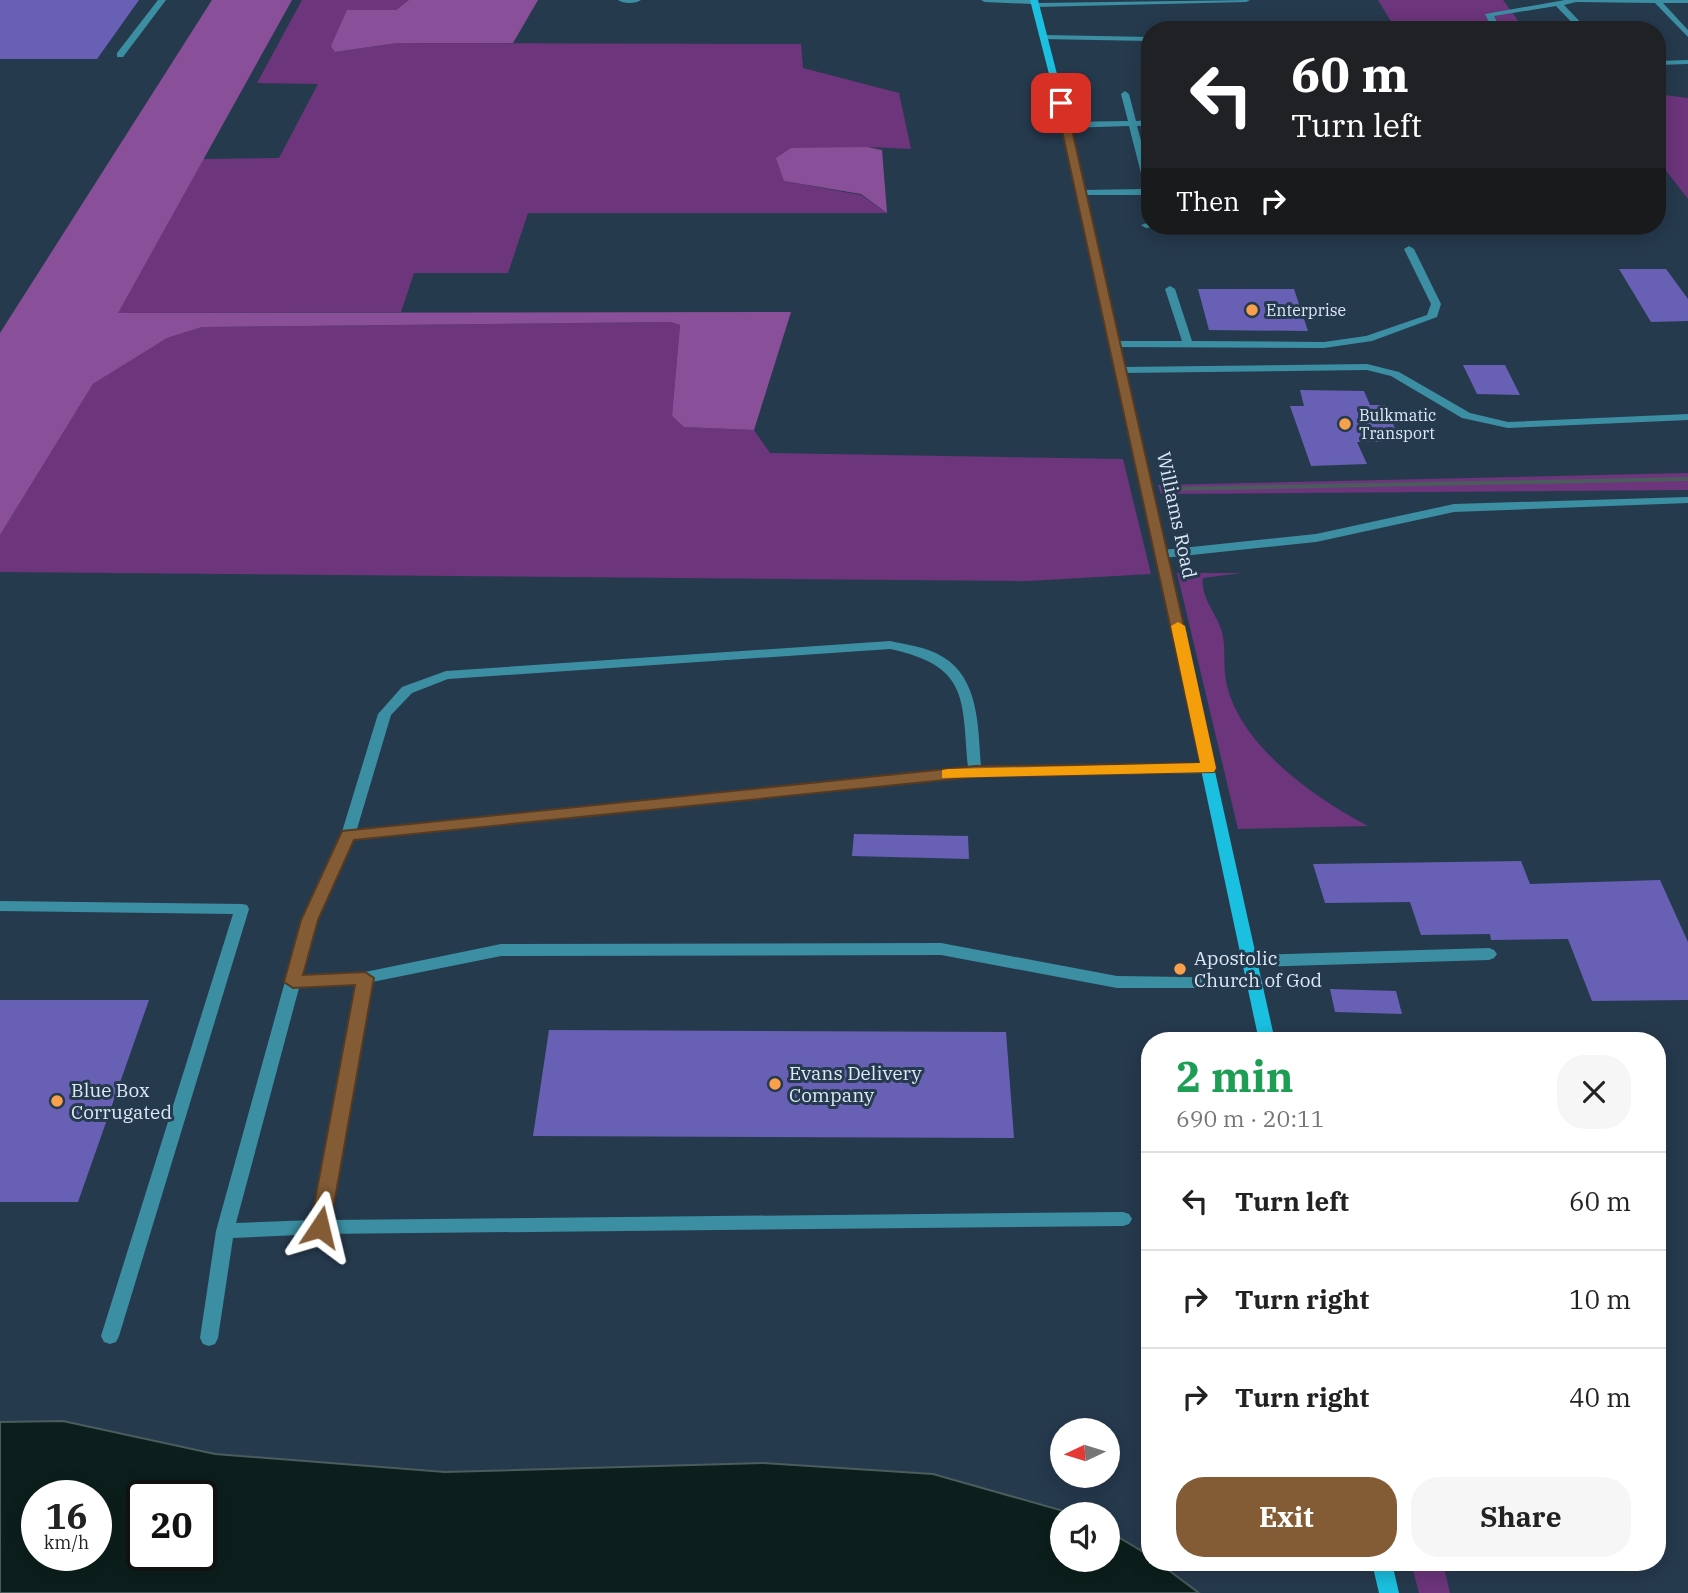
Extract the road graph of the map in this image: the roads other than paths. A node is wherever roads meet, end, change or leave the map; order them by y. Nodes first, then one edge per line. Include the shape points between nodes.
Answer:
1 (162, 0) edge
2 (622, 0) edge
3 (637, 0) edge
4 (985, 0) edge
5 (1246, 0) edge
6 (1572, 1) edge
7 (1657, 1) edge
8 (1688, 1) edge
9 (1035, 2) edge
10 (1102, 2) edge
11 (1559, 4) junction
12 (1492, 21) edge
13 (1575, 21) edge
14 (1688, 35) edge
15 (1044, 37) junction
16 (1131, 39) junction
17 (1141, 40) edge
18 (1141, 43) edge
19 (120, 55) dead end
20 (1688, 62) edge
21 (1666, 63) edge
22 (1125, 94) dead end
23 (1132, 124) junction
24 (1141, 124) edge
25 (1066, 125) junction
26 (1141, 158) edge
27 (1141, 192) edge
28 (1083, 193) junction
29 (1409, 248) dead end
30 (1170, 289) dead end
31 (1116, 344) junction
32 (1188, 345) junction
33 (1122, 370) junction
34 (1688, 417) edge
35 (1688, 500) edge
36 (1163, 554) junction
37 (1209, 768) junction
38 (975, 772) junction
39 (348, 835) junction
40 (0, 906) edge
41 (1489, 954) dead end
42 (1250, 961) junction
43 (365, 978) junction
44 (293, 982) junction
45 (1255, 984) junction
46 (1265, 1032) edge
47 (1123, 1220) dead end
48 (320, 1227) junction
49 (225, 1231) junction
50 (110, 1336) dead end
51 (209, 1338) dead end
52 (1384, 1571) edge
53 (1389, 1593) edge

1 - 19 lane
2 - 3 lane
4 - 9 lane
5 - 10 lane
6 - 7 lane
6 - 11 lane
7 - 8 lane
7 - 14 lane
9 - 10 lane
9 - 15 main road, Williams Road
11 - 12 lane via 1489,14
11 - 13 lane
15 - 16 lane
15 - 25 main road, Williams Road
16 - 17 lane
16 - 18 lane
20 - 21 lane
22 - 23 lane
23 - 24 lane
23 - 25 lane
23 - 26 lane
25 - 28 main road, Williams Road
27 - 28 lane
28 - 31 main road, Williams Road
29 - 32 lane via 1436,304 1432,317 1368,339 1324,345
30 - 32 lane
31 - 32 lane
31 - 33 main road, Williams Road
33 - 34 lane via 1367,367 1395,374 1466,416 1508,425
33 - 36 main road, Williams Road
35 - 36 lane via 1454,508 1316,538
36 - 37 main road, Williams Road
37 - 38 lane
37 - 42 main road, Williams Road
38 - 39 lane
38 - 39 lane via 967,696 950,665 918,649 890,645 446,675 407,690 385,714
39 - 44 lane via 309,920
40 - 50 lane via 242,909
41 - 42 lane
42 - 45 main road, Williams Road
43 - 44 lane
43 - 45 lane via 501,950 941,949 1117,982
43 - 48 lane
44 - 49 lane
45 - 46 main road, Williams Road
47 - 48 lane
48 - 49 lane
49 - 51 lane
52 - 53 main road

